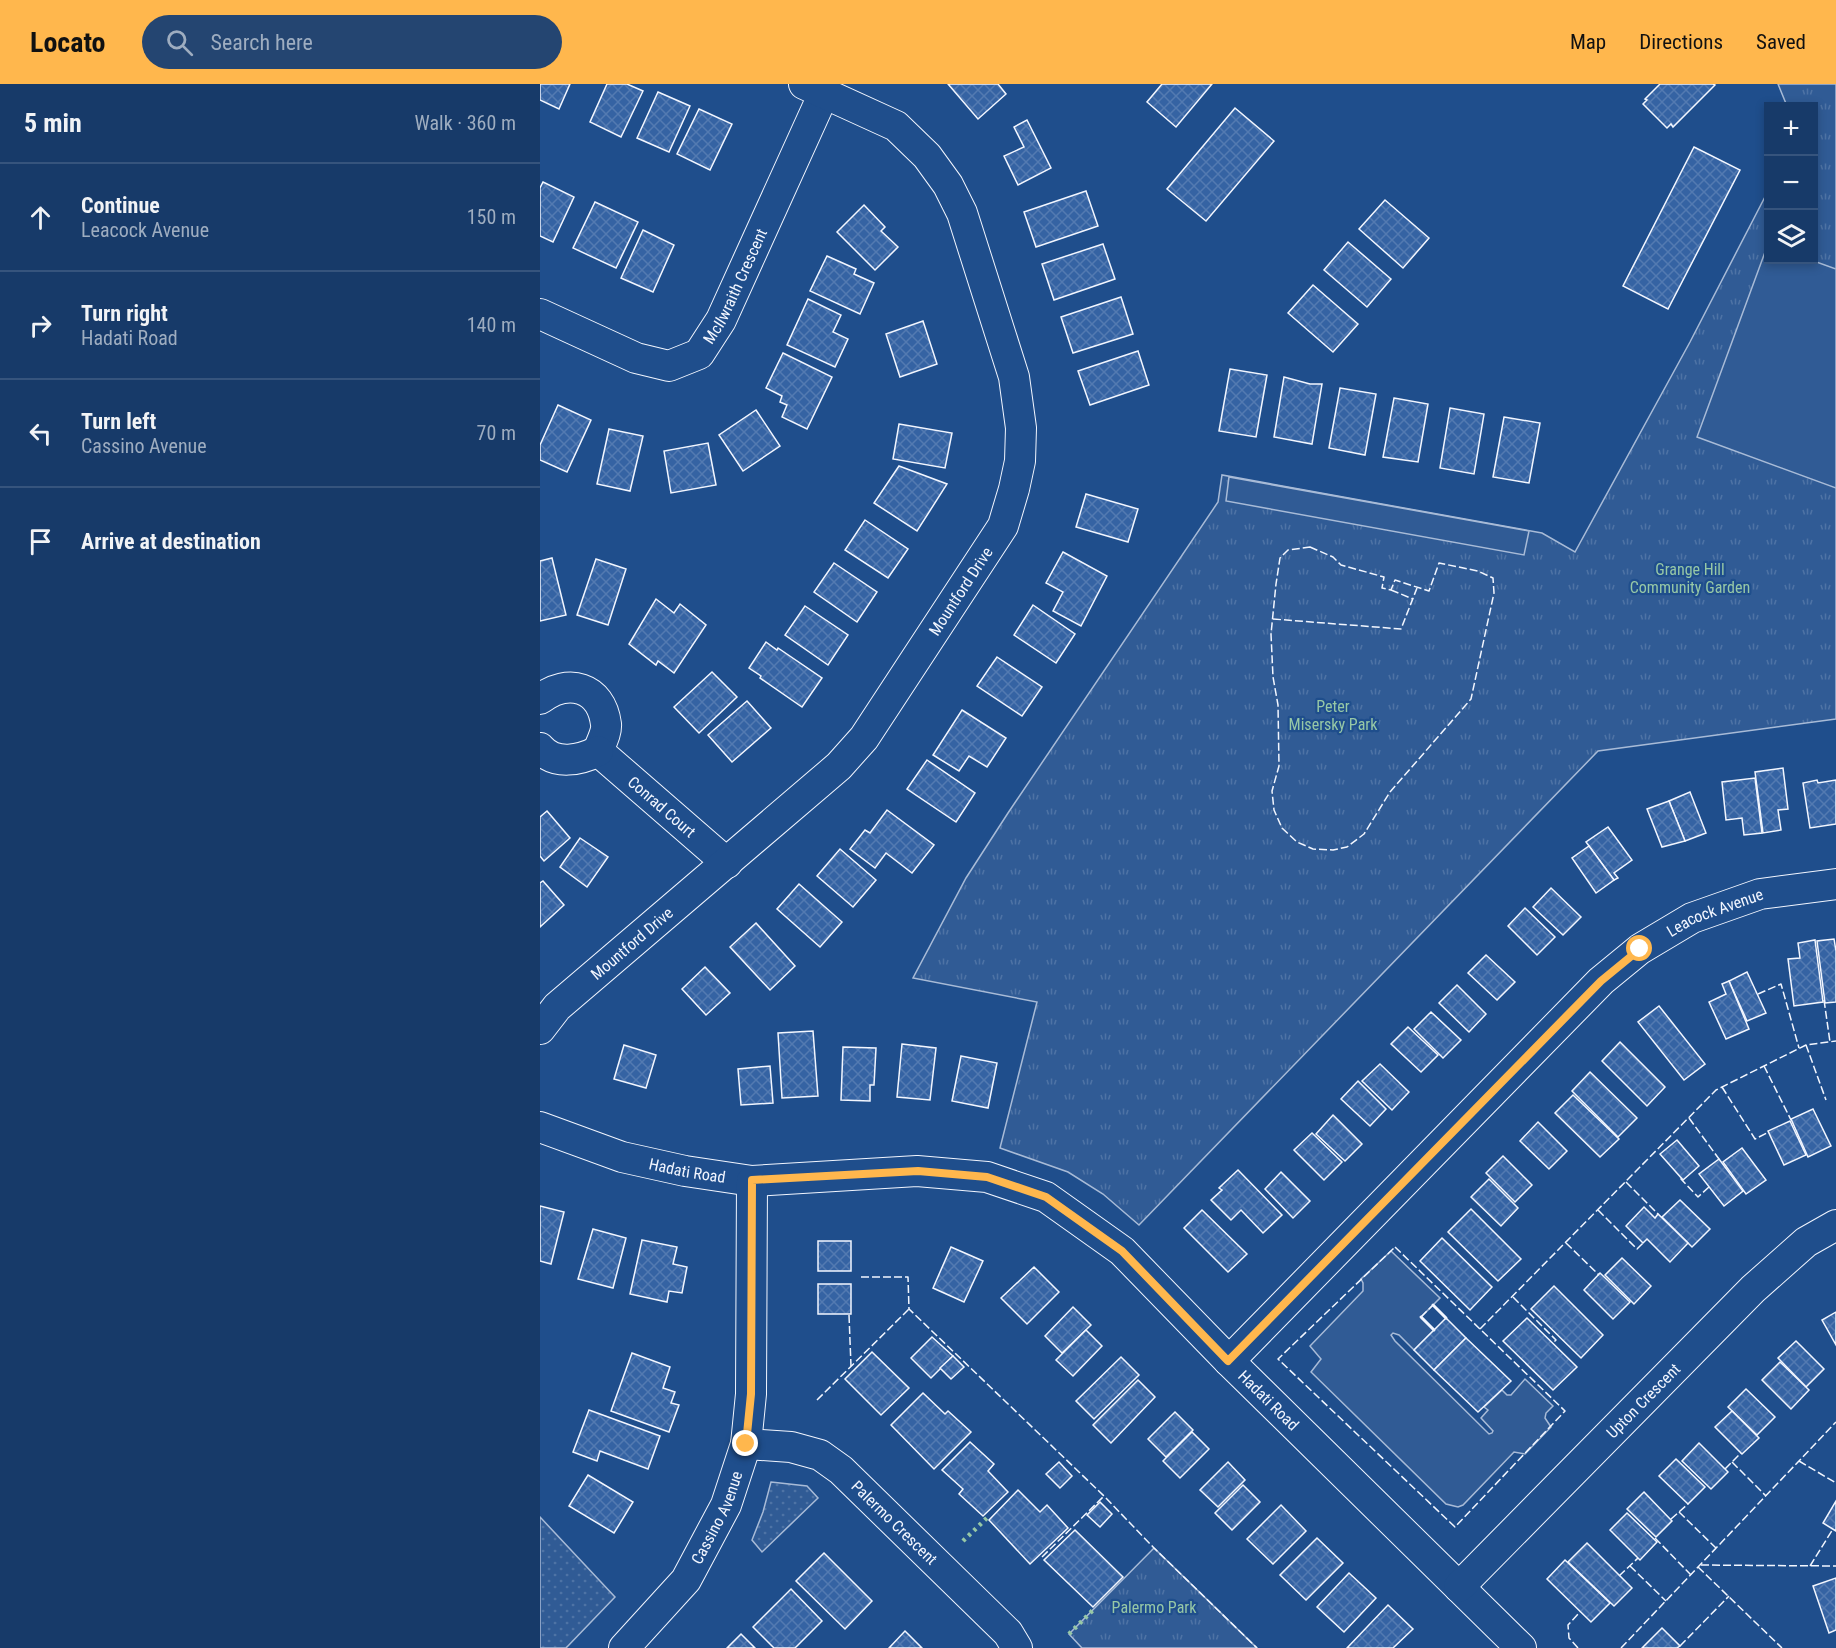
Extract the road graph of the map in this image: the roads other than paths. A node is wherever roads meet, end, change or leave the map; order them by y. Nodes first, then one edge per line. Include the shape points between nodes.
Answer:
1 (814, 89) edge
2 (540, 314) edge
3 (540, 699) edge
4 (540, 748) edge
5 (598, 751) junction
6 (727, 863) junction
7 (1836, 884) edge
8 (540, 1029) edge
9 (540, 1127) edge
10 (752, 1180) junction
11 (1836, 1225) edge
12 (1228, 1361) junction
13 (746, 1444) junction
14 (1459, 1587) junction
15 (624, 1648) edge
16 (1017, 1648) edge
17 (1521, 1648) edge

1 - 2 street, McIlwraith Crescent via 721,320 699,354 669,366 636,358
1 - 6 street, Mountford Drive via 896,126 927,156 948,185 962,213 1014,377 1021,428 1020,461 1003,526 864,738 838,766
3 - 5 street via 569,686 592,693 601,706 606,726
4 - 5 street via 556,758 569,760 584,759
5 - 6 street, Conrad Court
6 - 8 street, Mountford Drive via 557,1007
7 - 12 street, Leacock Avenue via 1760,894 1692,918 1640,949 1601,981
9 - 10 street, Hadati Road via 622,1157
10 - 12 street, Hadati Road via 918,1171 987,1177 1046,1197 1122,1251
10 - 13 street, Cassino Avenue via 751,1394
11 - 14 street, Upton Crescent via 1806,1242 1753,1289
12 - 14 street, Hadati Road
13 - 15 street, Cassino Avenue via 726,1505 686,1580
13 - 16 street, Palermo Crescent via 791,1447 820,1455 834,1465 1008,1633
14 - 17 street, Hadati Road

